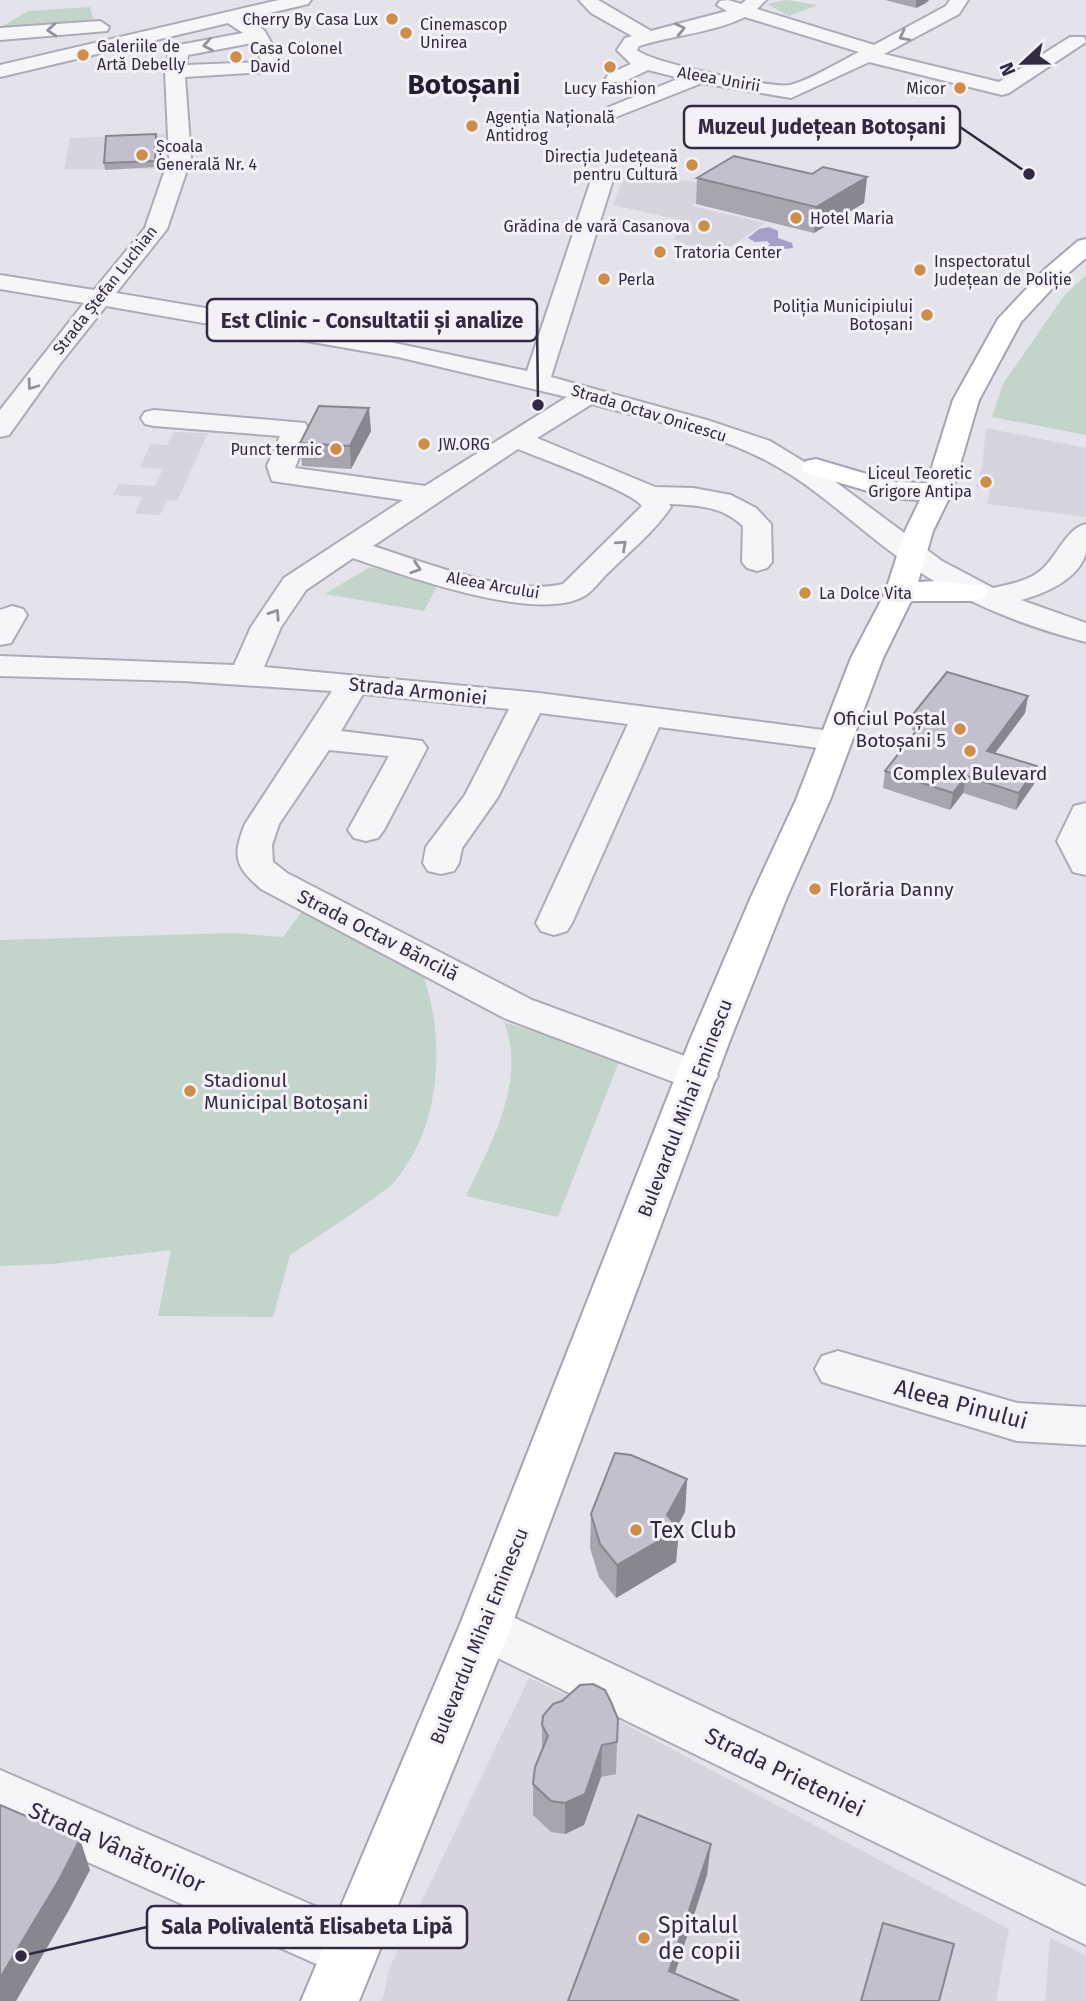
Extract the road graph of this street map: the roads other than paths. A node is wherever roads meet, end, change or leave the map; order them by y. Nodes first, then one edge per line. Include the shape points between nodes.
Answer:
1 (302, 0) edge
2 (589, 0) edge
3 (710, 0) edge
4 (959, 0) edge
5 (750, 5) edge
6 (224, 17) junction
7 (185, 23) junction
8 (2, 34) edge
9 (258, 36) junction
10 (647, 36) junction
11 (1077, 41) dead end
12 (871, 54) junction
13 (646, 64) junction
14 (0, 71) edge
15 (175, 71) junction
16 (700, 77) junction
17 (616, 78) dead end
18 (616, 111) dead end
19 (602, 180) dead end
20 (1086, 246) edge
21 (0, 282) edge
22 (101, 299) junction
23 (537, 381) junction
24 (590, 394) junction
25 (154, 418) dead end
26 (0, 429) edge
27 (517, 439) junction
28 (762, 448) junction
29 (816, 467) junction
30 (938, 492) junction
31 (431, 495) junction
32 (650, 495) junction
33 (1086, 533) edge
34 (351, 548) junction
35 (910, 559) junction
36 (757, 562) dead end
37 (988, 594) junction
38 (1086, 633) edge
39 (0, 666) edge
40 (244, 675) junction
41 (353, 684) junction
42 (529, 703) junction
43 (648, 716) junction
44 (320, 739) junction
45 (834, 740) junction
46 (1086, 813) edge
47 (366, 831) dead end
48 (441, 863) dead end
49 (1086, 864) edge
50 (554, 923) dead end
51 (698, 1076) junction
52 (838, 1369) dead end
53 (1086, 1426) edge
54 (485, 1627) junction
55 (0, 1796) edge
56 (1086, 1917) edge
57 (350, 1950) junction
58 (330, 2001) edge

1 - 6 street
2 - 10 street
3 - 5 street
4 -> 12 street via 953,10
10 -> 5 street via 712,21
5 - 12 street
6 - 7 street
6 - 9 street
7 -> 8 street
7 - 14 street
8 - 14 street via 23,50 18,60
9 -> 15 street via 179,51
9 - 15 street via 275,67
10 - 13 street via 632,42 627,50
11 - 12 street via 1002,89
12 - 16 street, Aleea Unirii via 791,92
13 - 16 street, Aleea Unirii
13 - 17 street
15 - 22 street, Strada Ștefan Luchian via 180,158 171,191 156,229
16 - 18 street
19 - 23 street
20 - 30 main road, Bulevardul Mihai Eminescu via 1010,318 965,400
21 - 22 street, Strada Octav Onicescu
22 - 23 street, Strada Octav Onicescu via 370,345
22 -> 26 street, Strada Ștefan Luchian
23 - 24 street, Strada Octav Onicescu
24 - 27 street
24 - 28 street, Strada Octav Onicescu
25 - 31 street via 296,429 281,466 282,475
27 - 31 street
27 - 32 street
28 - 29 street
28 - 35 street, Strada Octav Onicescu via 829,489
29 - 30 main road via 892,490
29 - 35 street
30 - 35 main road, Bulevardul Mihai Eminescu
31 - 34 street
34 -> 32 street, Aleea Arcului via 450,579 523,594 554,594 575,589 643,526 657,507
32 - 36 street via 701,497 744,509 757,524
33 - 37 street via 1055,577 1023,591
40 -> 34 street via 295,584
35 - 37 main road via 936,590
35 - 37 street via 961,561
35 - 45 main road, Bulevardul Mihai Eminescu
37 - 38 street
39 - 40 street, Strada Armoniei
40 - 41 street, Strada Armoniei
41 - 42 street, Strada Armoniei
41 - 44 street, Strada Octav Băncilă
42 - 43 street, Strada Armoniei
42 - 48 street via 481,797 444,847
43 - 45 street, Strada Armoniei
43 - 50 street
44 - 47 street via 410,748
44 - 51 street, Strada Octav Băncilă via 262,824 254,845 256,866 274,881 518,1009
45 - 51 main road, Bulevardul Mihai Eminescu
46 - 49 street via 1075,841
51 - 54 main road, Bulevardul Mihai Eminescu
52 - 53 street, Aleea Pinului via 1017,1422
54 - 56 street, Strada Prieteniei
54 - 57 main road, Bulevardul Mihai Eminescu
55 - 57 street, Strada Vânătorilor
57 - 58 main road, Bulevardul Mihai Eminescu

